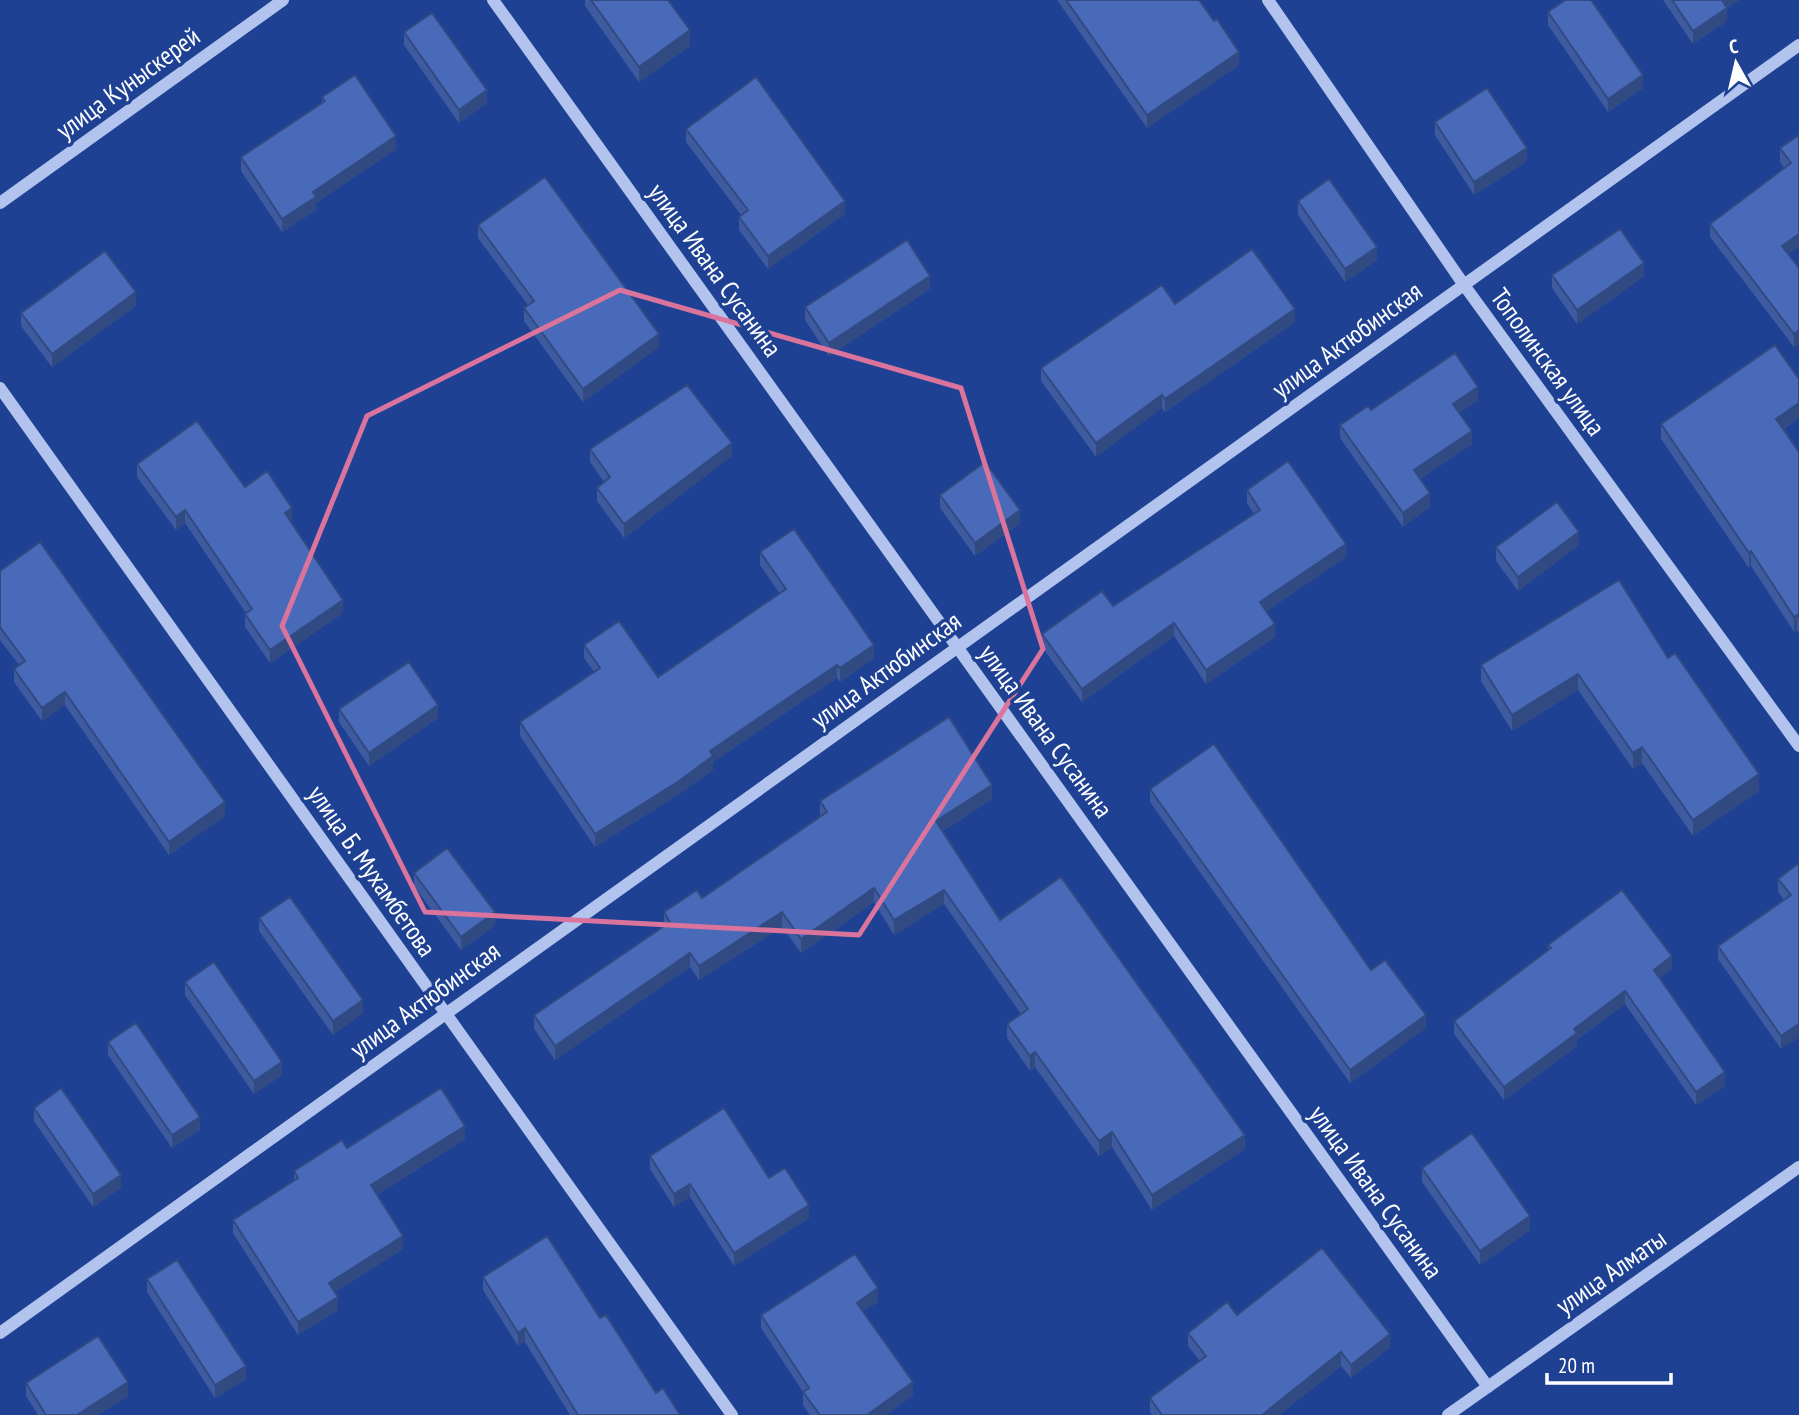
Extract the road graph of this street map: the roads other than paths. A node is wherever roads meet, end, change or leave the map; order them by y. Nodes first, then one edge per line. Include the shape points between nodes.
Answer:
1 (283, 0) edge
2 (493, 0) edge
3 (1268, 0) edge
4 (1799, 45) edge
5 (0, 203) edge
6 (1464, 285) junction
7 (0, 388) edge
8 (958, 647) junction
9 (1799, 746) edge
10 (446, 1014) junction
11 (1799, 1167) edge
12 (0, 1333) edge
13 (1488, 1387) junction
14 (732, 1415) edge
15 (1448, 1415) edge

1 - 5 street, улица Куныскерей
2 - 8 street, улица Ивана Сусанина
3 - 6 street, Тополинская улица
4 - 6 street, улица Актюбинская
6 - 8 street, улица Актюбинская
6 - 9 street, Тополинская улица
7 - 10 street, улица Б. Мухамбетова
8 - 10 street, улица Актюбинская
8 - 13 street, улица Ивана Сусанина
10 - 12 street, улица Актюбинская
10 - 14 street, улица Б. Мухамбетова
11 - 13 street, улица Алматы
13 - 15 street, улица Алматы

